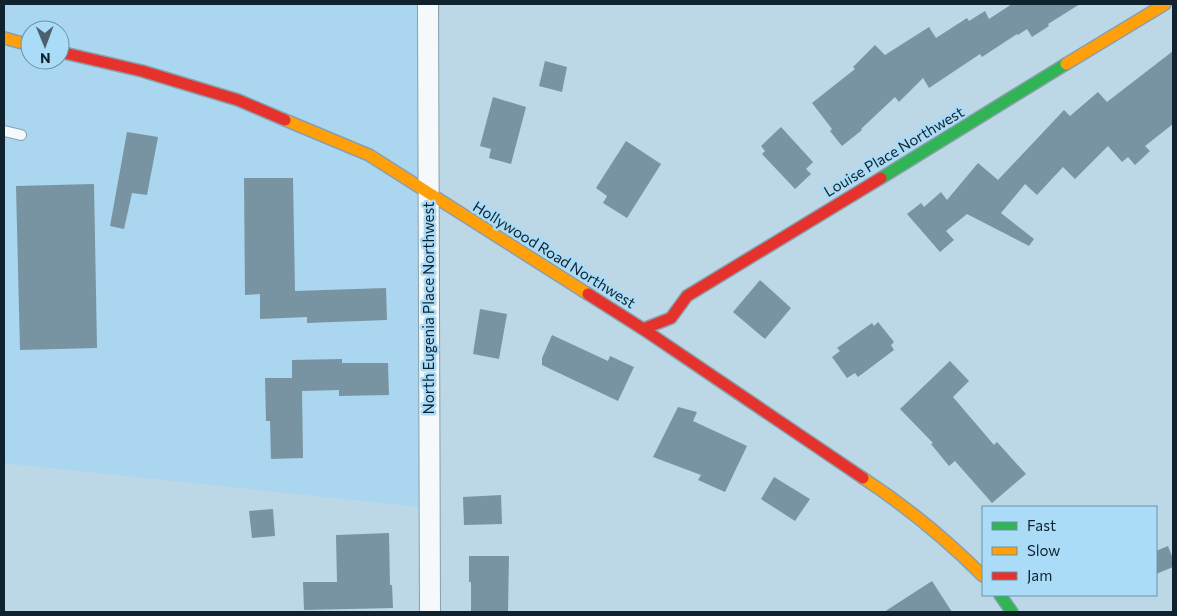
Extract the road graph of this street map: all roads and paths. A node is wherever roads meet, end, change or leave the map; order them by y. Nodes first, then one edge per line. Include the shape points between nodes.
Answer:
1 (428, 4) edge
2 (1165, 4) edge
3 (4, 38) edge
4 (20, 42) edge
5 (70, 54) edge
6 (4, 131) edge
7 (21, 136) dead end
8 (429, 194) junction
9 (643, 329) junction
10 (982, 575) edge
11 (1001, 596) edge
12 (430, 612) edge
13 (1012, 612) edge

1 - 8 street, North Eugenia Place Northwest
2 - 9 street, Louise Place Northwest via 687,296 671,318
3 - 4 street
5 - 8 street, Hollywood Road Northwest via 142,71 238,100 369,155
6 - 7 lane
8 - 9 street, Hollywood Road Northwest
8 - 12 street, North Eugenia Place Northwest
9 - 10 street, Hollywood Road Northwest via 896,500 953,546
11 - 13 street

